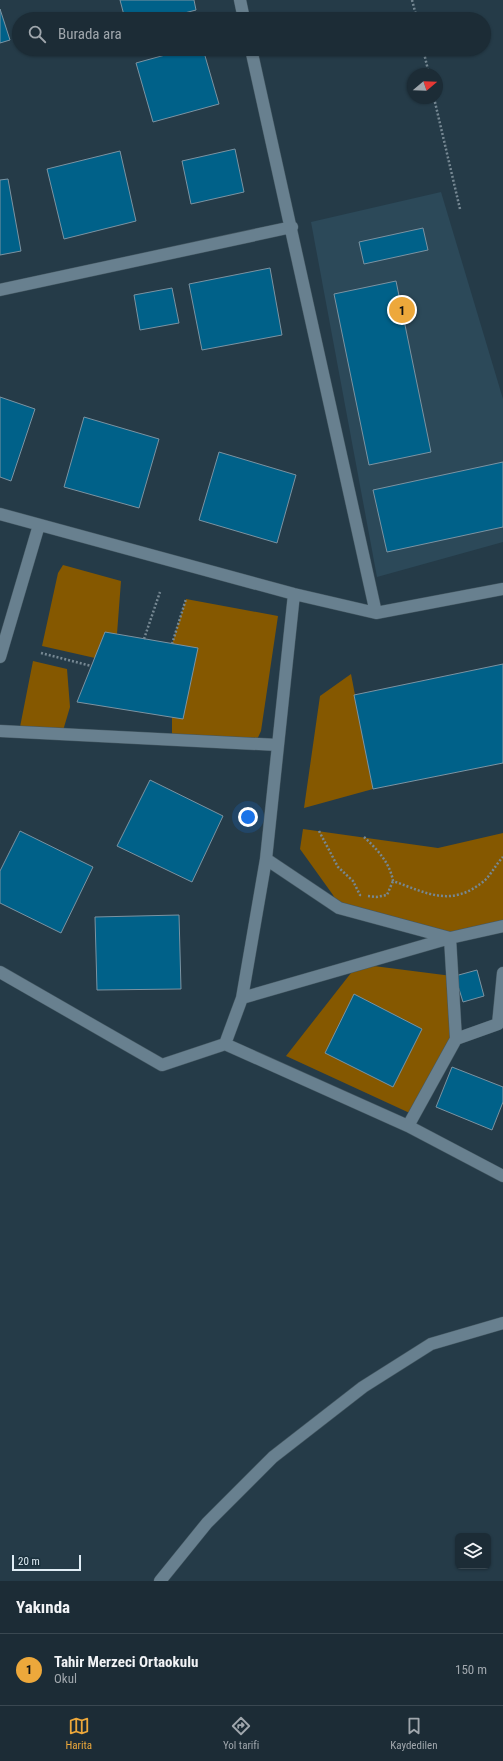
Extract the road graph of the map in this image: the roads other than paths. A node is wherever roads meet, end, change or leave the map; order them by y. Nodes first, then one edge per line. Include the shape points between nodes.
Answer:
1 (240, 0) edge
2 (243, 12) edge
3 (253, 56) edge
4 (292, 227) junction
5 (0, 290) edge
6 (0, 514) edge
7 (39, 525) junction
8 (503, 589) edge
9 (294, 594) junction
10 (376, 613) junction
11 (0, 657) edge
12 (0, 731) edge
13 (278, 745) junction
14 (266, 858) junction
15 (503, 926) edge
16 (450, 938) junction
17 (0, 972) edge
18 (503, 973) edge
19 (242, 998) junction
20 (456, 1039) junction
21 (225, 1044) junction
22 (408, 1126) junction
23 (503, 1176) edge
24 (503, 1323) edge
25 (160, 1581) edge

1 - 2 street
3 - 4 street
4 - 5 street
4 - 10 street
6 - 7 street
7 - 9 street
7 - 11 street
8 - 10 street
9 - 10 street
9 - 13 street
12 - 13 street
13 - 14 street
14 - 16 street via 339,908
14 - 19 street
15 - 16 street
16 - 19 street
16 - 20 street
17 - 21 street via 162,1064
18 - 20 street via 498,1024
19 - 21 street
20 - 22 street
21 - 22 street
22 - 23 street
24 - 25 street via 431,1344 363,1387 273,1457 207,1523

